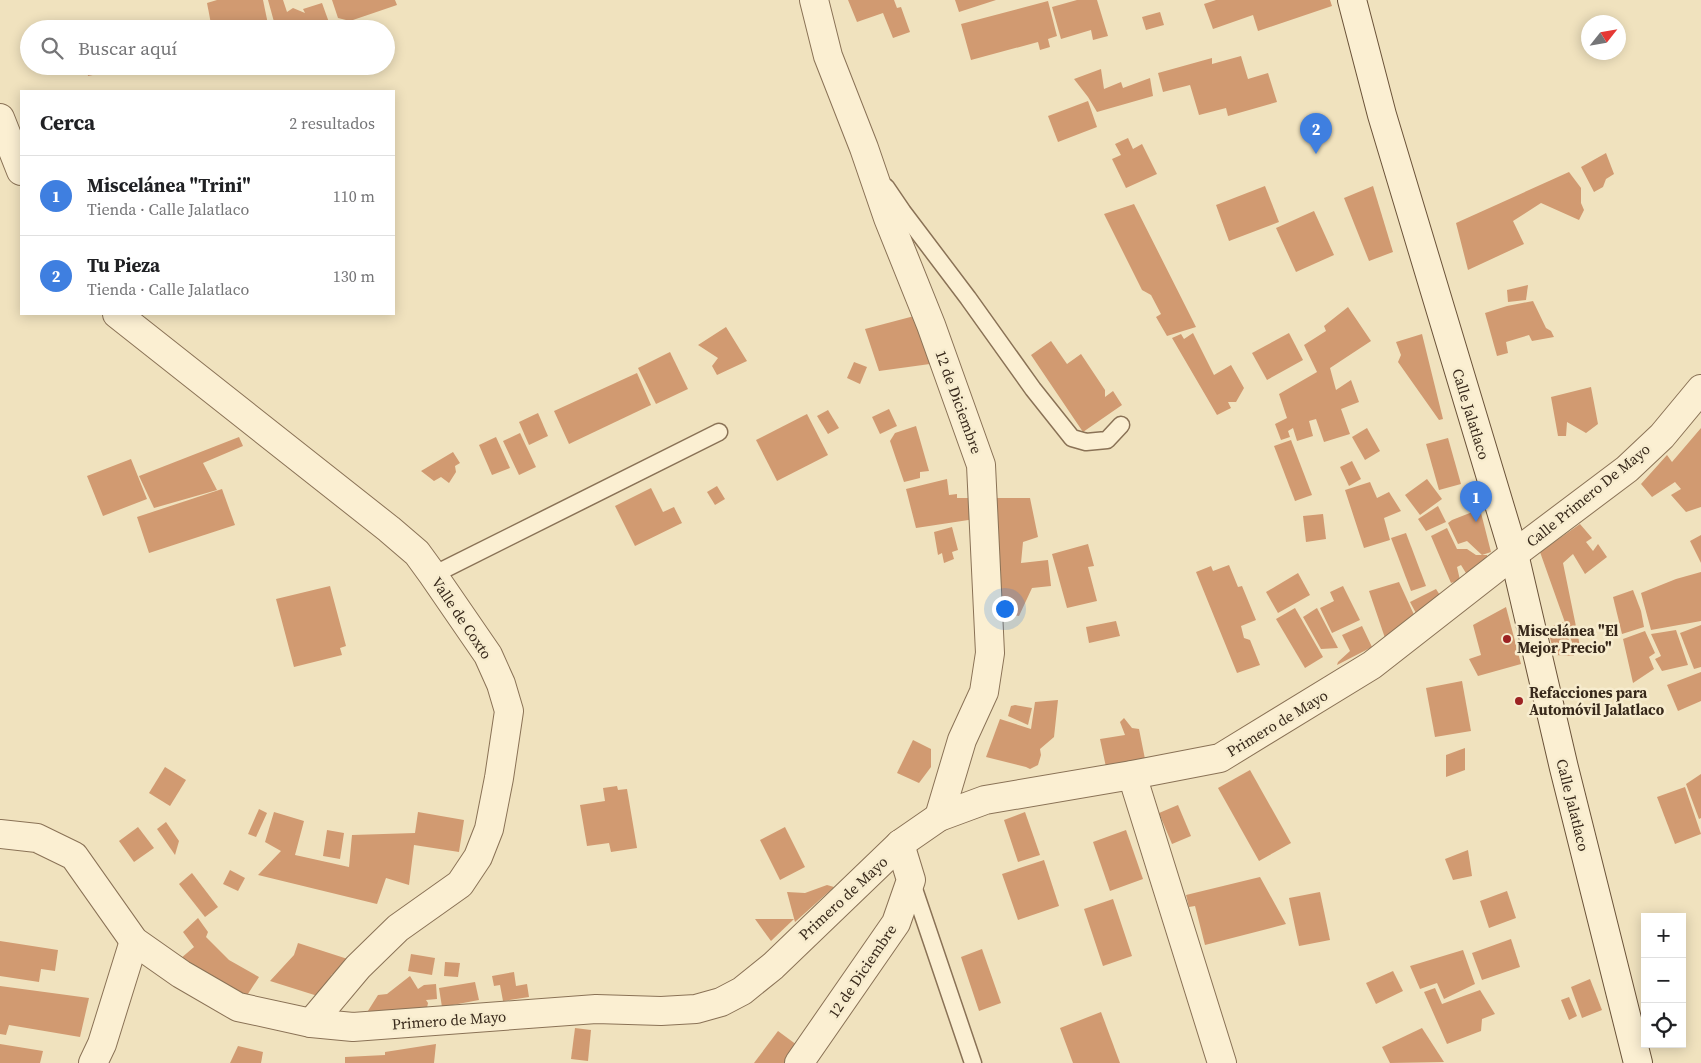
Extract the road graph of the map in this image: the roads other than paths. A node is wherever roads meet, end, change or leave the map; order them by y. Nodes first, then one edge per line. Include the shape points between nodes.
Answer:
1 (814, 0) edge
2 (1352, 0) edge
3 (0, 118) edge
4 (867, 158) junction
5 (20, 168) edge
6 (118, 315) edge
7 (1701, 389) edge
8 (1121, 425) dead end
9 (720, 432) dead end
10 (1514, 554) junction
11 (433, 575) junction
12 (1132, 775) junction
13 (939, 817) junction
14 (0, 834) edge
15 (900, 844) junction
16 (911, 880) junction
17 (134, 941) junction
18 (310, 1023) junction
19 (93, 1063) edge
20 (799, 1063) edge
21 (972, 1063) edge
22 (1222, 1063) edge
23 (1638, 1063) edge

1 - 4 street, 12 de Diciembre via 828,56
2 - 10 street, Calle Jalatlaco via 1382,115
3 - 5 street
4 - 8 lane via 903,212 1072,438 1086,442 1107,440
4 - 13 street, 12 de Diciembre via 981,466 990,653 984,692 962,740
6 - 11 street, Valle de Coxto via 389,529 417,553
7 - 10 street, Calle Primero De Mayo via 1662,436 1627,469
9 - 11 lane
10 - 12 street, Primero de Mayo via 1372,666 1220,758
10 - 23 street, Calle Jalatlaco
11 - 18 street, Valle de Coxto via 488,655 509,711 489,829 478,857 460,884 398,928 358,967
12 - 13 street, Primero de Mayo via 985,800
12 - 22 street
13 - 15 street, Primero de Mayo
14 - 17 street, Primero de Mayo via 37,838 74,856
15 - 16 street
15 - 18 street, Primero de Mayo via 773,966 742,991 720,1002 696,1009 596,1009 353,1027
16 - 20 street, 12 de Diciembre via 896,923
16 - 21 lane
17 - 18 street, Primero de Mayo via 181,974 238,1007
17 - 19 street

